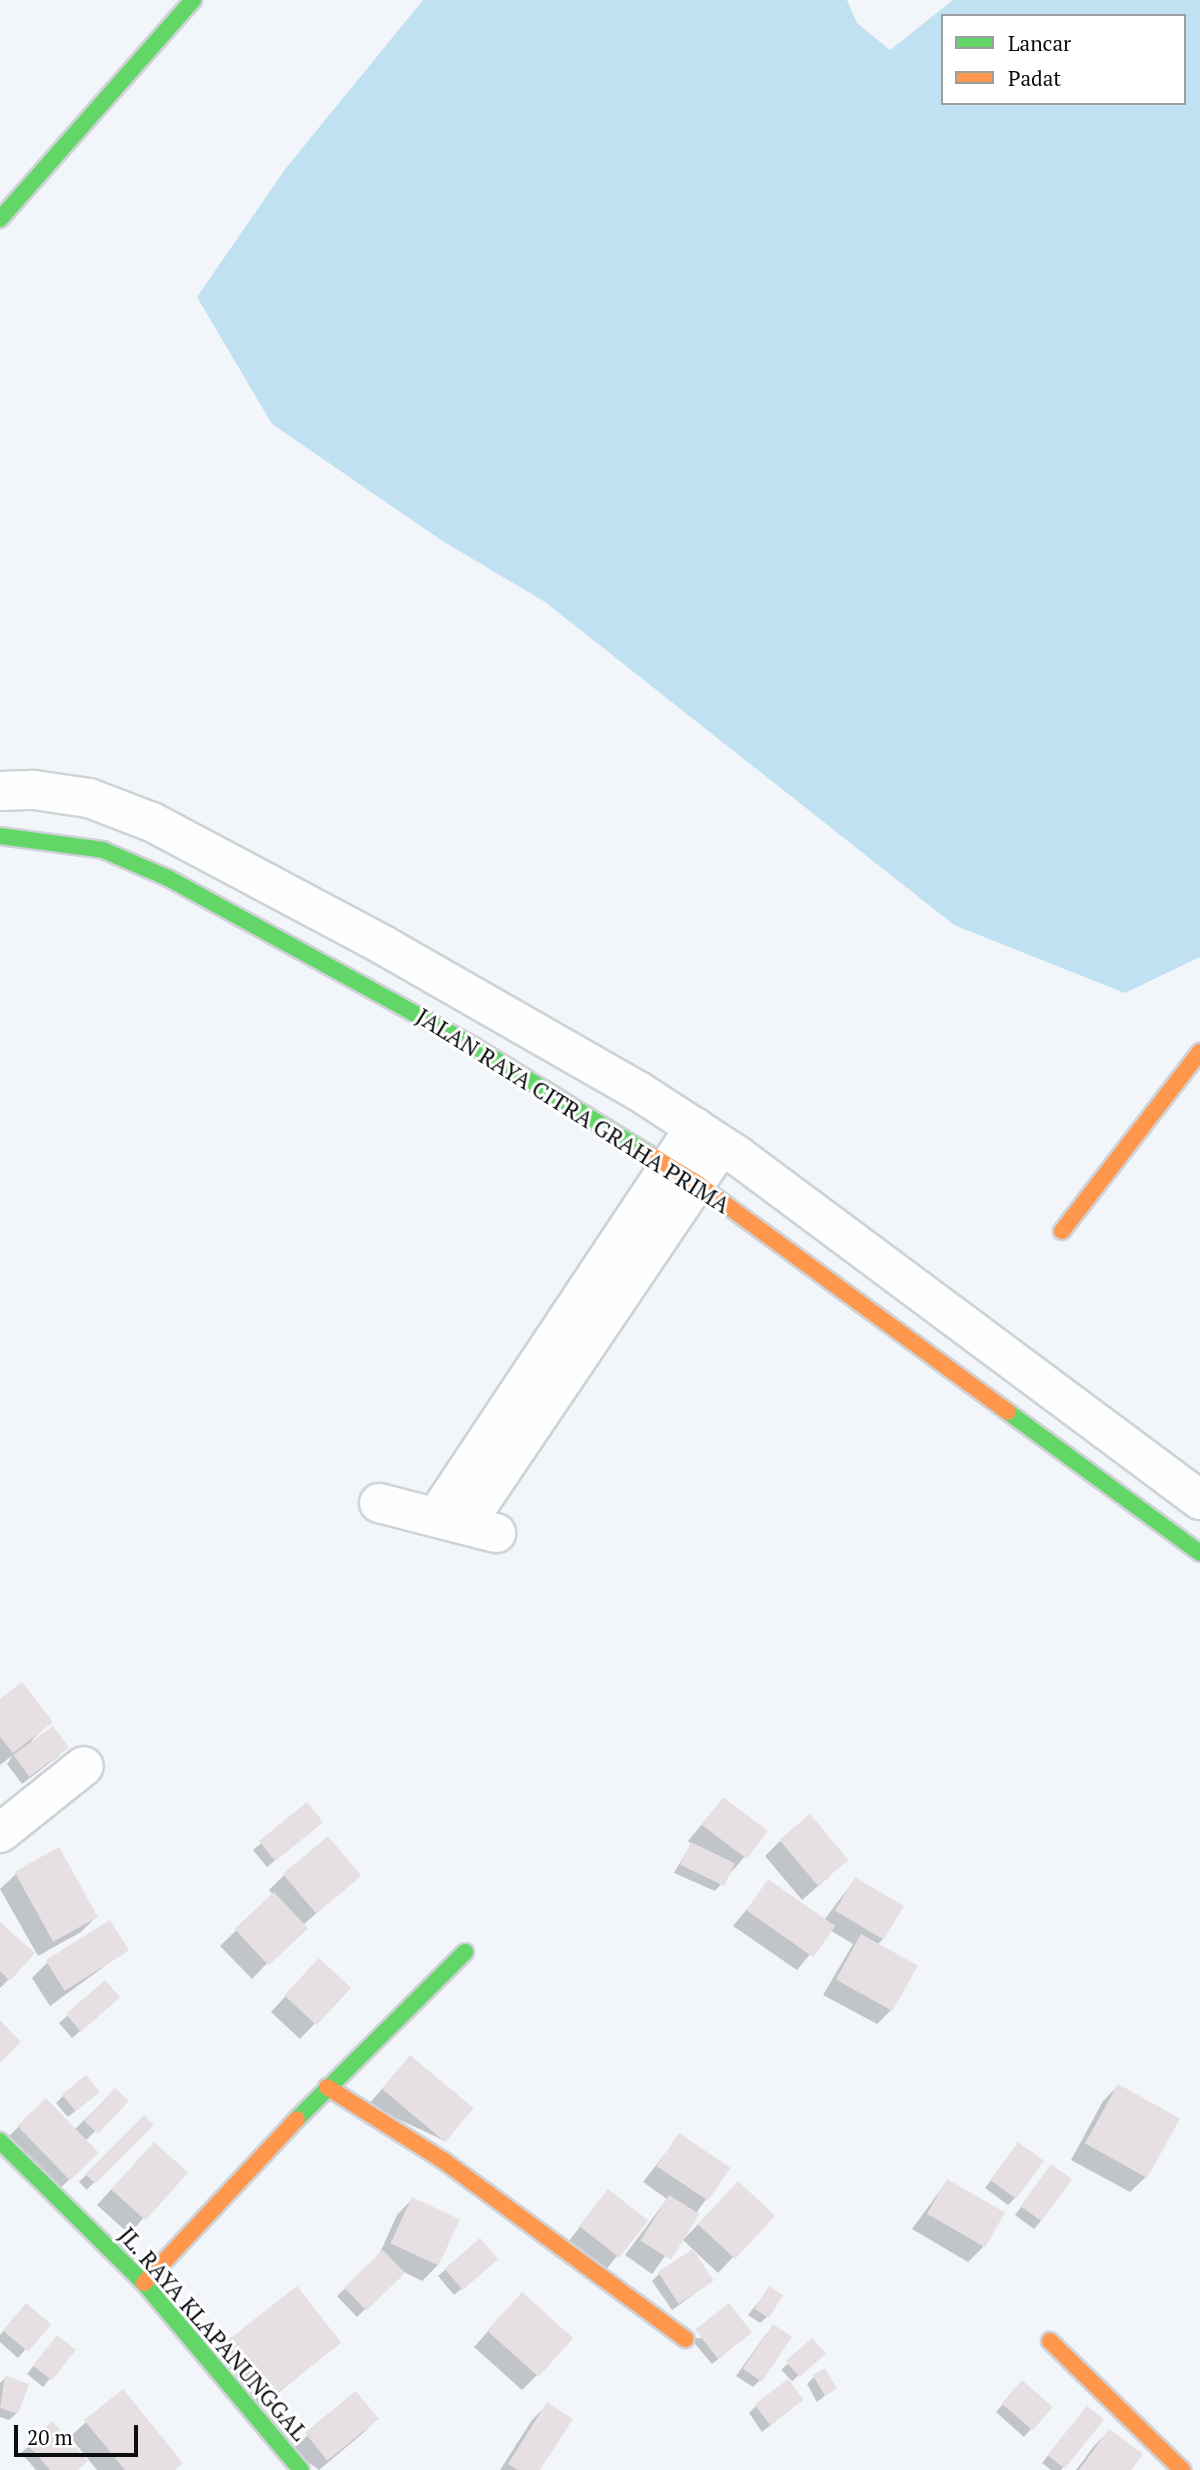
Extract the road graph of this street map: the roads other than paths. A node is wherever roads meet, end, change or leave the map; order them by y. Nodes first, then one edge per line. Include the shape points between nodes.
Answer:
1 (193, 0) edge
2 (0, 219) edge
3 (0, 791) edge
4 (0, 836) edge
5 (1200, 1052) edge
6 (708, 1136) junction
7 (682, 1174) junction
8 (1062, 1231) dead end
9 (1200, 1500) edge
10 (379, 1503) dead end
11 (1200, 1553) edge
12 (84, 1766) dead end
13 (0, 1833) edge
14 (465, 1952) dead end
15 (327, 2087) junction
16 (0, 2141) edge
17 (144, 2283) junction
18 (685, 2339) dead end
19 (1050, 2341) dead end
20 (301, 2470) edge
21 (1182, 2470) edge

1 - 2 street
3 - 6 street, JALAN RAYA CITRA GRAHA PRIMA via 34,790 89,798 152,822 394,952
4 - 7 street, JALAN RAYA CITRA GRAHA PRIMA via 103,850 168,878 474,1046
5 - 8 street
6 - 7 street
6 - 9 street, JALAN RAYA CITRA GRAHA PRIMA
7 - 10 street via 466,1525
7 - 11 street, JALAN RAYA CITRA GRAHA PRIMA
12 - 13 street
14 - 15 street
15 - 17 street
15 - 18 street via 444,2161
16 - 17 street, JL. RAYA KLAPANUNGGAL
17 - 20 street, JL. RAYA KLAPANUNGGAL
19 - 21 street

